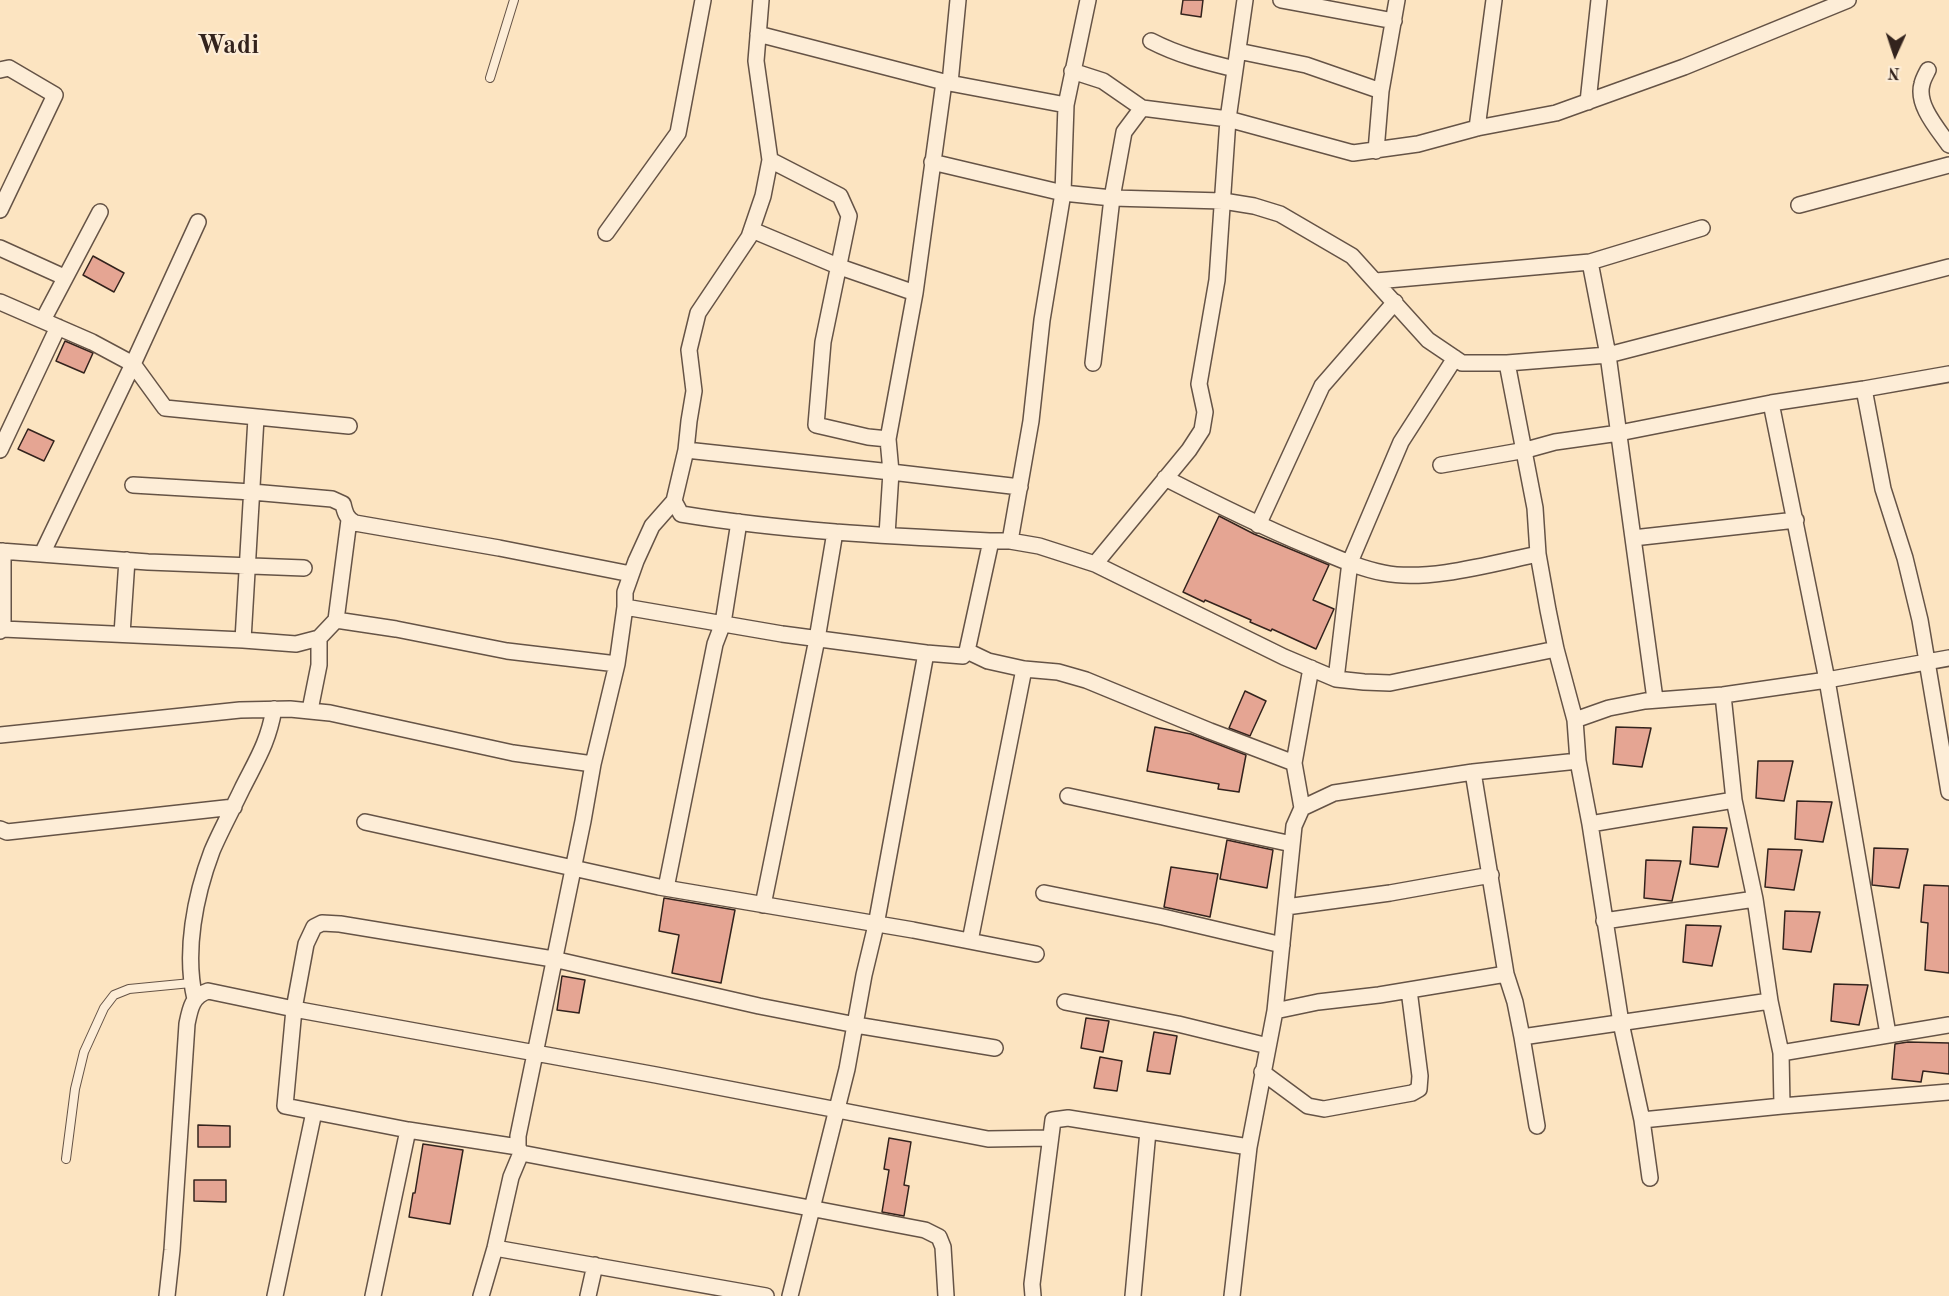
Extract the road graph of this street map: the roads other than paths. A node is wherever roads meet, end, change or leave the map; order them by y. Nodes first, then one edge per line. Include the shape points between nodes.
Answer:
1 (513, 0) edge
2 (703, 0) edge
3 (761, 0) edge
4 (958, 0) edge
5 (1088, 0) edge
6 (1245, 0) edge
7 (1281, 0) edge
8 (1397, 0) edge
9 (1494, 0) edge
10 (1599, 0) edge
11 (1848, 0) edge
12 (1394, 21) junction
13 (758, 34) junction
14 (1151, 41) dead end
15 (1238, 51) junction
16 (1235, 69) junction
17 (0, 70) edge
18 (1928, 70) dead end
19 (1072, 71) junction
20 (490, 78) dead end
21 (947, 82) junction
22 (1381, 91) junction
23 (1588, 102) junction
24 (1066, 105) junction
25 (1142, 108) junction
26 (1228, 119) junction
27 (1477, 128) junction
28 (1949, 145) edge
29 (1376, 151) junction
30 (770, 160) junction
31 (932, 162) junction
32 (1949, 165) edge
33 (1063, 193) junction
34 (1112, 198) junction
35 (1223, 201) junction
36 (1799, 205) dead end
37 (0, 210) edge
38 (100, 212) dead end
39 (198, 222) dead end
40 (1702, 228) dead end
41 (752, 230) junction
42 (606, 233) dead end
43 (0, 248) edge
44 (1590, 262) junction
45 (840, 267) junction
46 (1949, 267) edge
47 (64, 278) junction
48 (1376, 281) junction
49 (915, 293) junction
50 (0, 302) edge
51 (1395, 302) junction
52 (43, 320) junction
53 (58, 327) junction
54 (1608, 356) junction
55 (1455, 358) junction
56 (1093, 363) dead end
57 (1507, 363) junction
58 (133, 364) junction
59 (1949, 374) edge
60 (1864, 389) junction
61 (1771, 403) junction
62 (256, 418) junction
63 (349, 426) dead end
64 (1619, 433) junction
65 (888, 439) junction
66 (0, 450) edge
67 (686, 450) junction
68 (1526, 450) junction
69 (1441, 465) dead end
70 (891, 472) junction
71 (1165, 478) junction
72 (133, 485) dead end
73 (1020, 487) junction
74 (252, 492) junction
75 (674, 501) junction
76 (349, 520) junction
77 (1796, 520) junction
78 (739, 522) junction
79 (1258, 525) junction
80 (835, 532) junction
81 (887, 535) junction
82 (1633, 538) junction
83 (991, 541) junction
84 (1010, 541) junction
85 (1, 551) edge
86 (42, 554) junction
87 (1538, 554) junction
88 (127, 560) junction
89 (1350, 562) junction
90 (1095, 564) junction
91 (246, 565) junction
92 (304, 568) dead end
93 (631, 574) junction
94 (625, 607) junction
95 (336, 620) junction
96 (723, 623) junction
97 (2, 630) edge
98 (122, 634) junction
99 (319, 638) junction
100 (817, 639) junction
101 (243, 640) junction
102 (1556, 649) junction
103 (967, 651) junction
104 (926, 653) junction
105 (1949, 658) edge
106 (1927, 663) junction
107 (617, 664) junction
108 (1311, 668) junction
109 (1024, 669) junction
110 (1336, 679) junction
111 (1827, 680) junction
112 (1723, 695) junction
113 (1655, 699) junction
114 (274, 709) junction
115 (310, 710) junction
116 (1575, 720) junction
117 (0, 735) edge
118 (1578, 761) junction
119 (1294, 763) junction
120 (593, 764) junction
121 (1473, 772) junction
122 (1949, 792) edge
123 (1068, 796) dead end
124 (1734, 800) junction
125 (234, 807) junction
126 (1302, 808) junction
127 (365, 822) dead end
128 (1590, 824) junction
129 (0, 829) edge
130 (1292, 844) junction
131 (573, 869) junction
132 (1491, 875) junction
133 (666, 888) junction
134 (1044, 893) dead end
135 (1755, 898) junction
136 (763, 904) junction
137 (1286, 907) junction
138 (1604, 921) junction
139 (876, 925) junction
140 (970, 941) junction
141 (1282, 945) junction
142 (1036, 954) dead end
143 (553, 959) junction
144 (1506, 974) junction
145 (191, 983) junction
146 (1408, 990) junction
147 (195, 999) junction
148 (1770, 1000) junction
149 (1065, 1002) dead end
150 (294, 1009) junction
151 (1275, 1011) junction
152 (1621, 1023) junction
153 (856, 1025) junction
154 (1949, 1025) edge
155 (1888, 1034) junction
156 (1522, 1037) junction
157 (1268, 1046) junction
158 (995, 1048) dead end
159 (536, 1053) junction
160 (1781, 1053) junction
161 (1262, 1072) junction
162 (1949, 1092) edge
163 (1782, 1106) junction
164 (838, 1109) junction
165 (314, 1112) junction
166 (1642, 1120) junction
167 (1537, 1126) dead end
168 (408, 1130) junction
169 (1148, 1131) junction
170 (1049, 1138) junction
171 (1249, 1147) junction
172 (519, 1150) junction
173 (66, 1159) dead end
174 (1650, 1178) dead end
175 (812, 1209) junction
176 (495, 1248) junction
177 (595, 1265) junction
178 (167, 1296) edge
179 (275, 1296) edge
180 (373, 1296) edge
181 (481, 1296) edge
182 (588, 1296) edge
183 (766, 1296) edge
184 (790, 1296) edge
185 (946, 1296) edge
186 (1033, 1296) edge
187 (1133, 1296) edge
188 (1232, 1296) edge

1 - 20 lane
2 - 42 street via 678,133
3 - 13 street
4 - 21 street
5 - 19 street
6 - 15 street
7 - 12 street
8 - 12 street
9 - 27 street
10 - 23 street
11 - 23 street
12 - 22 street
13 - 21 street
13 - 30 street via 756,61
14 - 16 street via 1190,58
15 - 16 street
15 - 22 street via 1306,64
16 - 26 street
17 - 37 street via 9,68 56,95
18 - 28 street via 1921,96
19 - 24 street
19 - 25 street via 1103,81
21 - 24 street
21 - 31 street
22 - 29 street
23 - 27 street via 1556,113
24 - 33 street
25 - 26 street
25 - 34 street via 1124,132
26 - 29 street via 1353,153
26 - 35 street
27 - 29 street
30 - 41 street
30 - 45 street via 840,196 849,216
31 - 33 street
31 - 49 street
32 - 36 street
33 - 34 street
33 - 73 street
34 - 35 street
34 - 56 street
35 - 48 street via 1280,214 1352,256
35 - 71 street via 1216,280 1199,384 1205,411 1202,430
38 - 47 street
39 - 58 street
40 - 44 street
41 - 45 street
41 - 67 street via 699,313 689,350 694,391
43 - 47 street
44 - 48 street
44 - 54 street
45 - 49 street
45 - 65 street via 823,342 816,425
46 - 54 street
47 - 52 street
48 - 51 street
49 - 65 street
50 - 52 street
51 - 55 street via 1428,340
51 - 79 street via 1322,386
52 - 53 street
53 - 58 street
53 - 66 street
54 - 57 street
54 - 64 street
55 - 57 street via 1462,363
55 - 89 street via 1401,441
57 - 68 street
58 - 62 street via 165,408
58 - 86 street
59 - 60 street
60 - 61 street
60 - 106 street via 1883,489 1905,558
61 - 64 street
61 - 77 street
62 - 63 street
62 - 74 street
64 - 68 street
64 - 82 street
65 - 70 street
67 - 70 street
67 - 75 street
68 - 69 street
68 - 87 street
70 - 73 street
70 - 81 street
71 - 79 street
71 - 90 street
72 - 74 street
73 - 84 street
74 - 76 street via 332,499 343,504
74 - 91 street
75 - 78 street via 681,514
75 - 93 street via 652,526
76 - 93 street
76 - 95 street
77 - 82 street
77 - 111 street
78 - 80 street
78 - 96 street
79 - 89 street
80 - 81 street
80 - 100 street
81 - 83 street
82 - 113 street
83 - 84 street
83 - 103 street
84 - 90 street
85 - 86 street
85 - 97 street
86 - 88 street
87 - 89 street via 1410,575 1384,573
87 - 102 street
88 - 91 street
88 - 98 street
89 - 110 street
90 - 108 street
91 - 92 street
91 - 101 street
93 - 94 street
94 - 96 street
94 - 107 street
95 - 99 street
95 - 107 street via 507,651
96 - 100 street
96 - 133 street via 715,644
97 - 98 street
98 - 101 street
99 - 101 street via 296,644
99 - 115 street
100 - 104 street
100 - 136 street
102 - 110 street via 1390,683
102 - 116 street
103 - 104 street via 963,656
103 - 109 street via 988,661
104 - 139 street
105 - 106 street
106 - 111 street
106 - 122 street
107 - 120 street
108 - 110 street
108 - 119 street
109 - 119 street via 1086,680
109 - 140 street
111 - 112 street
111 - 155 street
112 - 113 street
112 - 124 street
113 - 116 street
114 - 115 street
114 - 117 street
114 - 125 street via 264,747
115 - 120 street via 513,753
116 - 118 street
118 - 121 street
118 - 128 street
119 - 126 street
120 - 131 street
121 - 126 street via 1334,793
121 - 132 street
123 - 130 street
124 - 128 street
124 - 135 street
125 - 129 street via 7,832
125 - 145 street via 212,851 197,901
126 - 130 street
127 - 131 street
128 - 138 street
130 - 137 street
131 - 133 street
131 - 143 street
132 - 137 street
132 - 144 street
133 - 136 street
134 - 141 street
135 - 138 street
135 - 148 street
136 - 139 street
137 - 141 street
138 - 152 street
139 - 140 street
139 - 153 street
140 - 142 street
141 - 151 street
143 - 150 street via 322,923 314,927 306,944
143 - 153 street
143 - 159 street
144 - 146 street
144 - 156 street
145 - 147 street
145 - 173 lane via 129,989 114,995 104,1008 84,1052
146 - 151 street
146 - 161 street via 1419,1089 1324,1109 1308,1106
147 - 150 street via 208,991
147 - 178 street via 187,1024
148 - 152 street
148 - 160 street
149 - 157 street
150 - 159 street
150 - 165 street via 285,1106
151 - 157 street
152 - 156 street
152 - 166 street
153 - 158 street
153 - 164 street
154 - 155 street
155 - 160 street
156 - 167 street
157 - 161 street
159 - 164 street
159 - 172 street via 518,1136
160 - 163 street
161 - 171 street
162 - 163 street
163 - 166 street
164 - 170 street via 988,1139
164 - 175 street
165 - 168 street
165 - 179 street
166 - 174 street
168 - 172 street
168 - 180 street
169 - 170 street via 1068,1118 1053,1120
169 - 171 street
169 - 187 street
170 - 186 street
171 - 188 street
172 - 175 street
172 - 176 street
175 - 184 street
175 - 185 street via 924,1230 939,1237
176 - 177 street
176 - 181 street
177 - 182 street
177 - 183 street

